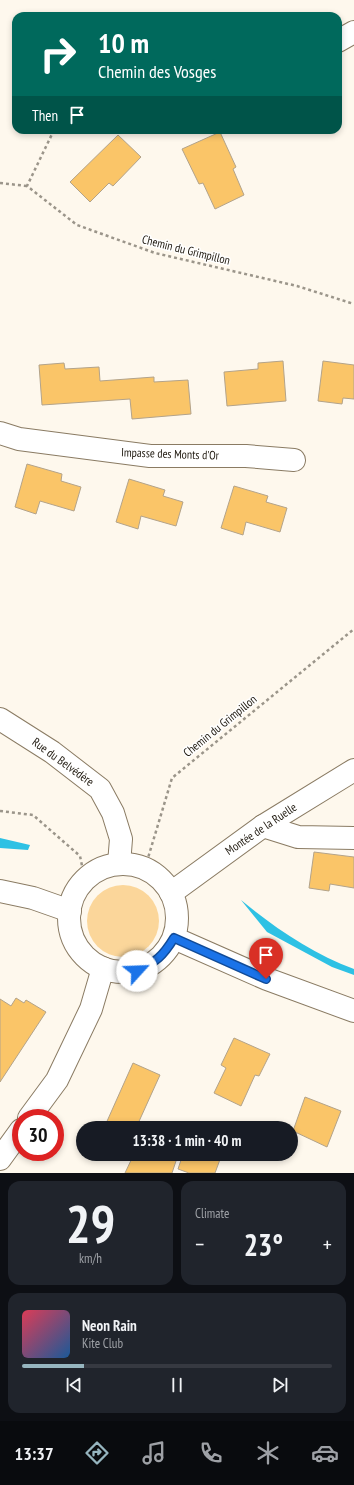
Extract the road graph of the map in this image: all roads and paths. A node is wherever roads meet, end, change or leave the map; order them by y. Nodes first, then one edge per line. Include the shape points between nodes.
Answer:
1 (354, 32) edge
2 (342, 39) edge
3 (52, 134) edge
4 (0, 183) edge
5 (27, 186) junction
6 (354, 304) edge
7 (0, 433) edge
8 (294, 460) dead end
9 (354, 629) edge
10 (0, 719) edge
11 (354, 770) edge
12 (0, 811) edge
13 (263, 826) junction
14 (354, 838) edge
15 (119, 864) junction
16 (145, 868) junction
17 (85, 880) junction
18 (0, 891) edge
19 (171, 893) junction
20 (70, 911) junction
21 (174, 938) junction
22 (103, 968) junction
23 (354, 1011) edge
24 (36, 1109) edge
25 (12, 1142) edge
26 (0, 1159) edge

1 - 2 street
3 - 5 path
4 - 5 path
5 - 6 path, Chemin du Grimpillon via 77,225 155,253 297,286
7 - 8 street, Impasse des Monts d'Or via 19,439 150,456 246,456
9 - 16 path, Chemin du Grimpillon via 172,778
10 - 15 street, Rue du Belvédère via 52,752 100,789 113,813 121,839
11 - 13 street, Montée de la Ruelle
12 - 17 path via 33,815 80,856
13 - 14 street via 298,837
13 - 19 street, Montée de la Ruelle
15 - 16 street
15 - 17 street via 101,869
16 - 19 street via 160,879
17 - 20 street via 75,894
18 - 20 street via 33,898
19 - 21 street via 177,923
20 - 22 street via 70,929 77,945 88,959
21 - 22 street via 165,953 153,964 137,971 120,972
21 - 23 street via 266,979
22 - 24 street via 91,1009 57,1080
25 - 26 street

